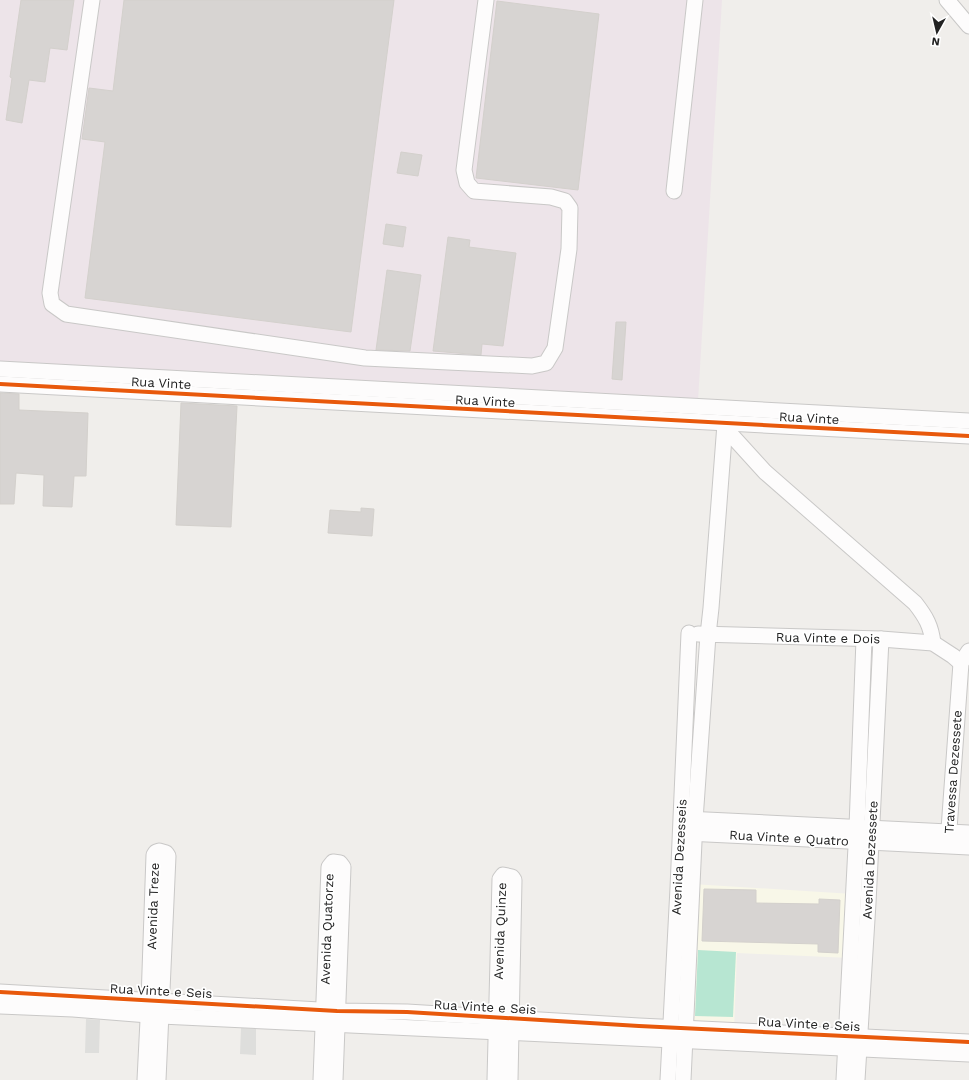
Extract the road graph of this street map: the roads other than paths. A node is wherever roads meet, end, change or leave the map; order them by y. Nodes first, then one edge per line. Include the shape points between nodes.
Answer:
1 (92, 0) edge
2 (486, 0) edge
3 (695, 0) edge
4 (947, 0) edge
5 (969, 26) edge
6 (674, 191) dead end
7 (0, 369) edge
8 (0, 384) edge
9 (969, 422) edge
10 (725, 426) junction
11 (969, 436) edge
12 (711, 608) junction
13 (689, 633) junction
14 (708, 635) junction
15 (864, 639) junction
16 (881, 639) junction
17 (933, 643) junction
18 (966, 655) edge
19 (688, 826) junction
20 (969, 833) edge
21 (856, 834) junction
22 (871, 835) junction
23 (948, 839) junction
24 (969, 846) edge
25 (333, 947) dead end
26 (0, 992) edge
27 (29, 1000) junction
28 (0, 1006) edge
29 (155, 1008) junction
30 (330, 1017) junction
31 (504, 1024) junction
32 (670, 1033) junction
33 (685, 1034) junction
34 (853, 1042) junction
35 (969, 1042) edge
36 (969, 1054) edge
37 (144, 1080) edge
38 (158, 1080) edge
39 (321, 1080) edge
40 (335, 1080) edge
41 (495, 1080) edge
42 (510, 1080) edge
43 (668, 1080) edge
44 (683, 1080) edge
45 (844, 1080) edge
46 (857, 1080) edge

1 - 2 street via 50,293 52,304 66,314 365,358 532,366 546,363 555,348 569,250 570,208 565,201 551,197 474,191 467,183 464,170
3 - 6 street
4 - 5 street
7 - 9 street, Rua Vinte
8 - 10 street, Rua Vinte
10 - 11 street, Rua Vinte
10 - 12 street, Avenida Dezesseis
10 - 17 street via 765,472 915,603 925,616
12 - 13 street
12 - 14 street, Avenida Dezesseis
13 - 14 street, Rua Vinte e Dois
13 - 19 street, Avenida Dezesseis
14 - 15 street, Rua Vinte e Dois
14 - 19 street, Avenida Dezesseis
15 - 16 street, Rua Vinte e Dois
15 - 21 street, Avenida Dezessete
16 - 17 street, Rua Vinte e Dois
16 - 22 street, Avenida Dezessete
17 - 18 street, Rua Vinte e Dois via 954,656
18 - 23 street, Travessa Dezessete
19 - 21 street, Rua Vinte e Quatro
19 - 32 street, Avenida Dezesseis
19 - 33 street, Avenida Dezesseis
20 - 23 street, Rua Vinte e Quatro
21 - 22 street, Rua Vinte e Quatro
21 - 34 street, Avenida Dezessete
22 - 23 street, Rua Vinte e Quatro
22 - 34 street, Avenida Dezessete
23 - 24 street, Rua Vinte e Quatro
25 - 30 street, Avenida Quatorze
26 - 27 street, Rua Vinte e Seis
27 - 28 street, Rua Vinte e Seis
27 - 29 street, Rua Vinte e Seis
29 - 29 street, Avenida Treze via 168,856 159,851 154,855
29 - 30 street, Rua Vinte e Seis
29 - 37 street, Avenida Treze
29 - 38 street, Avenida Treze
30 - 31 street, Rua Vinte e Seis
30 - 39 street, Avenida Quatorze
30 - 40 street, Avenida Quatorze
31 - 31 street, Avenida Quinze via 514,880 508,875 503,875 500,879
31 - 32 street, Rua Vinte e Seis
31 - 41 street, Avenida Quinze
31 - 42 street, Avenida Quinze
32 - 33 street, Rua Vinte e Seis
32 - 43 street, Avenida Dezesseis
33 - 34 street, Rua Vinte e Seis
33 - 44 street, Avenida Dezesseis
34 - 35 street, Rua Vinte e Seis
34 - 36 street, Rua Vinte e Seis
34 - 45 street, Avenida Dezessete
34 - 46 street, Avenida Dezessete

